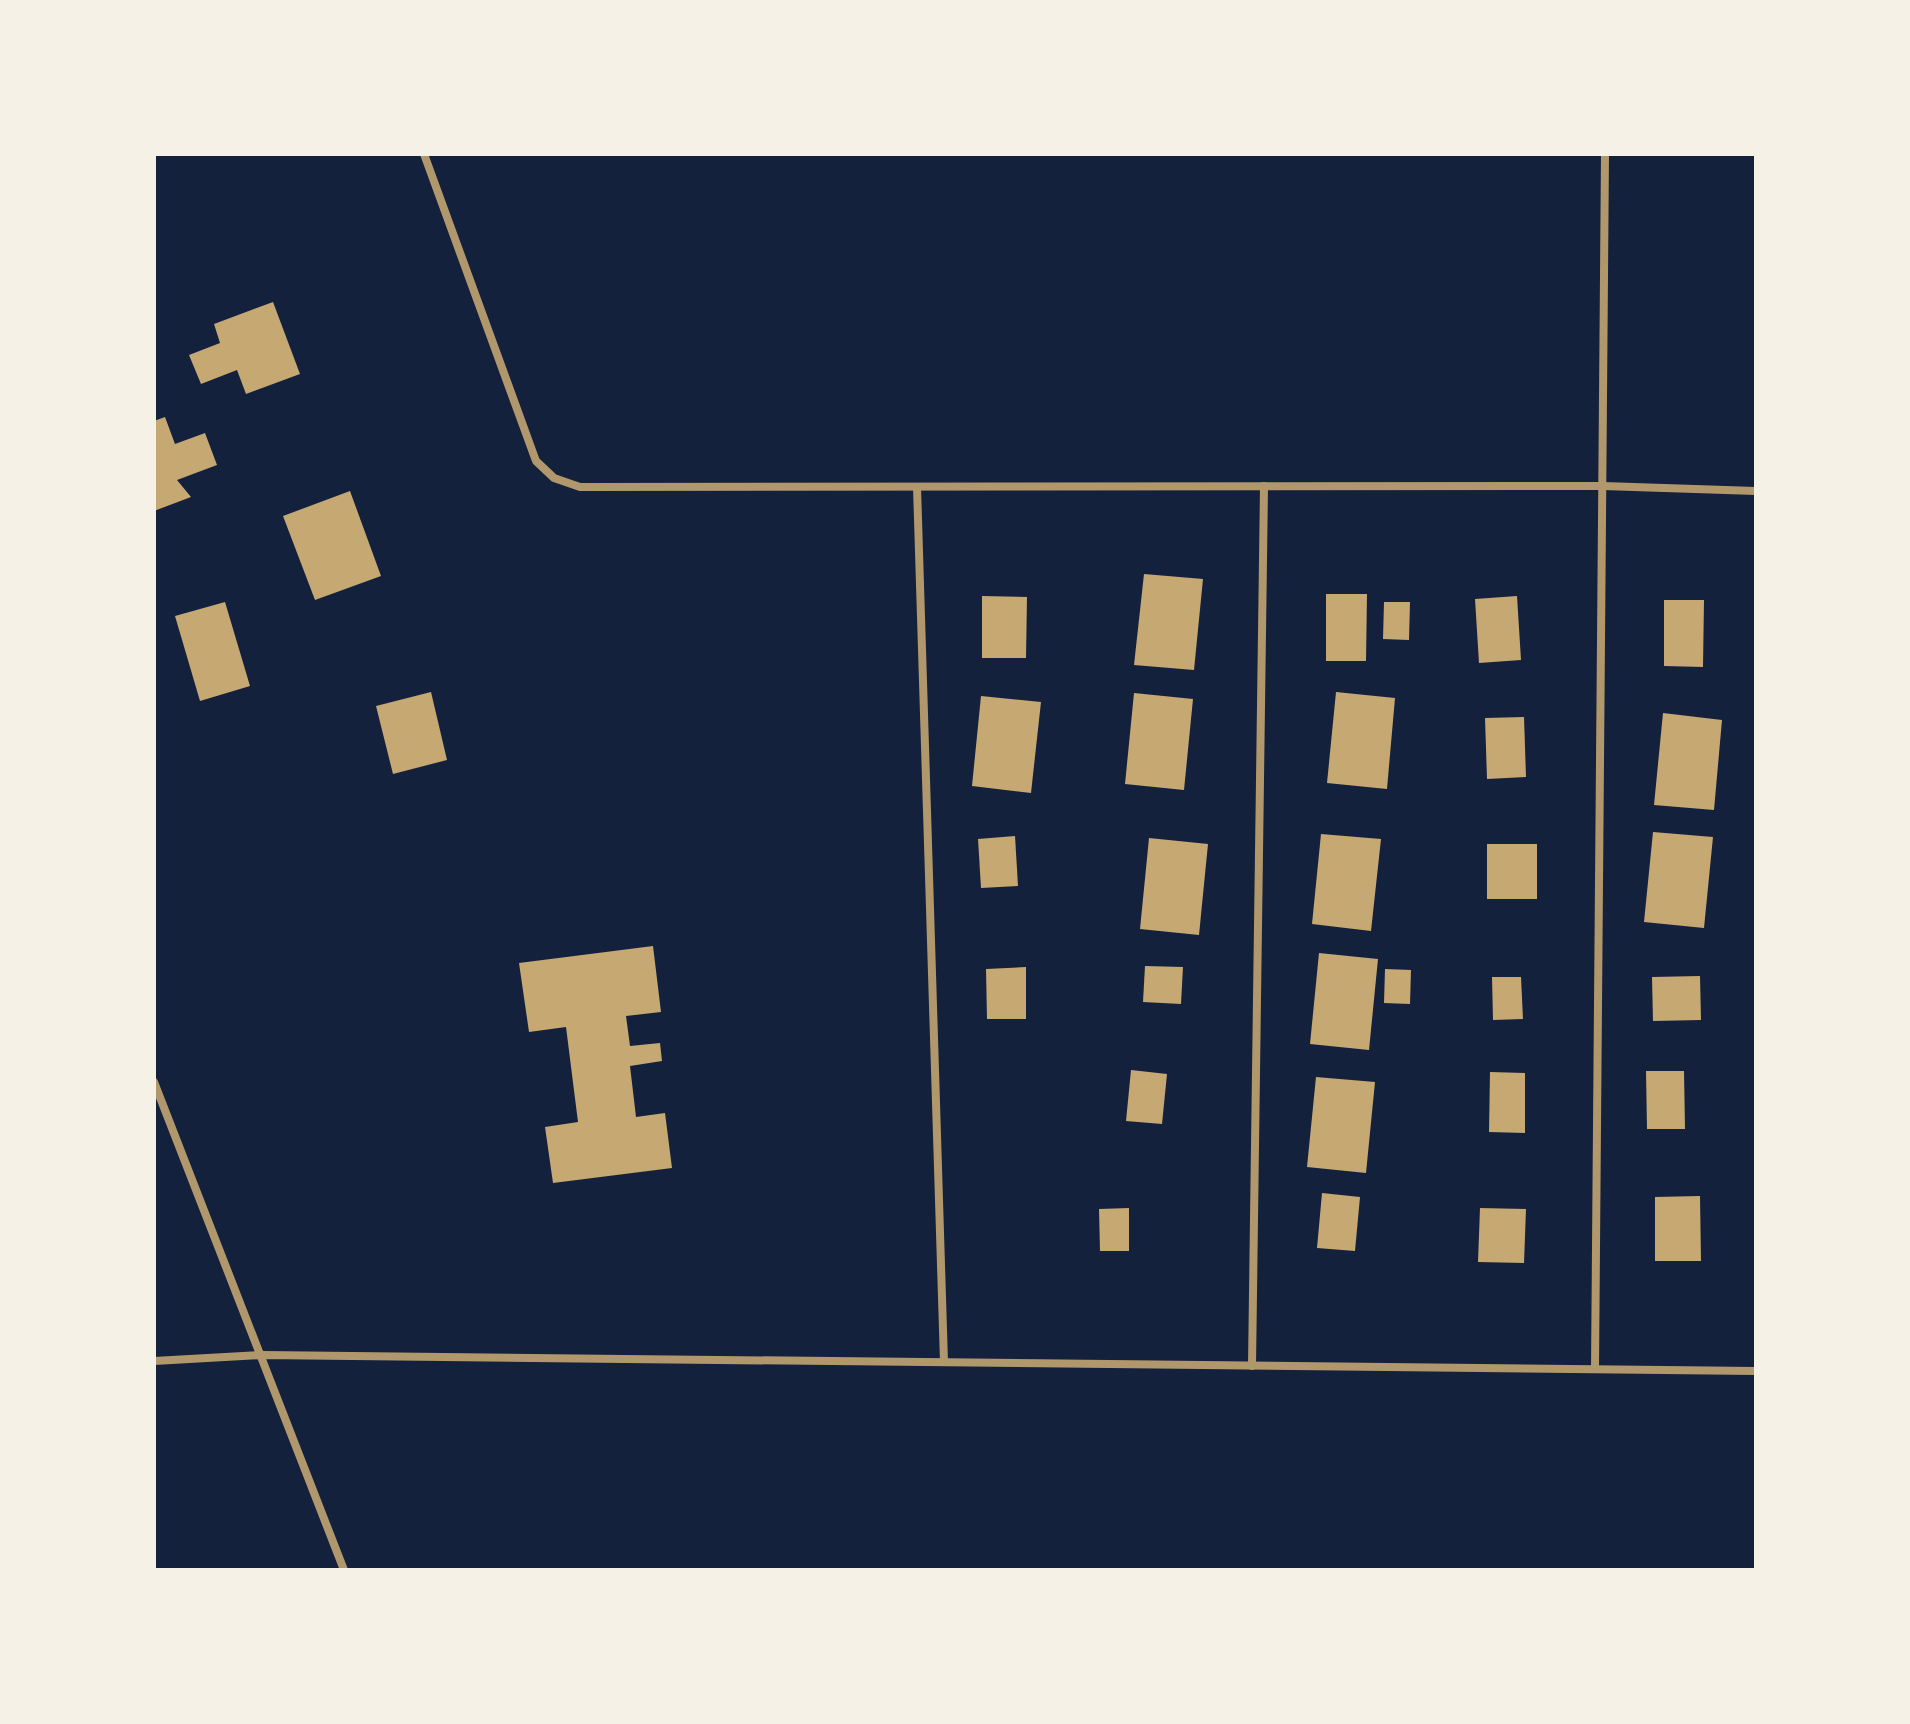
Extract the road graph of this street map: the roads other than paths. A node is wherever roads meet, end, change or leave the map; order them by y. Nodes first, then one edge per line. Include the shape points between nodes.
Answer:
1 (424, 154) edge
2 (1605, 154) edge
3 (1264, 486) junction
4 (1603, 486) junction
5 (917, 487) junction
6 (1756, 491) edge
7 (154, 1082) edge
8 (262, 1355) junction
9 (154, 1361) edge
10 (944, 1362) junction
11 (1252, 1366) junction
12 (1595, 1369) junction
13 (1756, 1371) edge
14 (344, 1570) edge

1 - 5 street via 536,461 554,478 580,487
2 - 4 street
3 - 4 street
3 - 5 street
3 - 11 street
4 - 6 street
4 - 12 street
5 - 10 street
7 - 8 street
8 - 9 street
8 - 10 street
8 - 14 street
10 - 11 street
11 - 12 street
12 - 13 street

